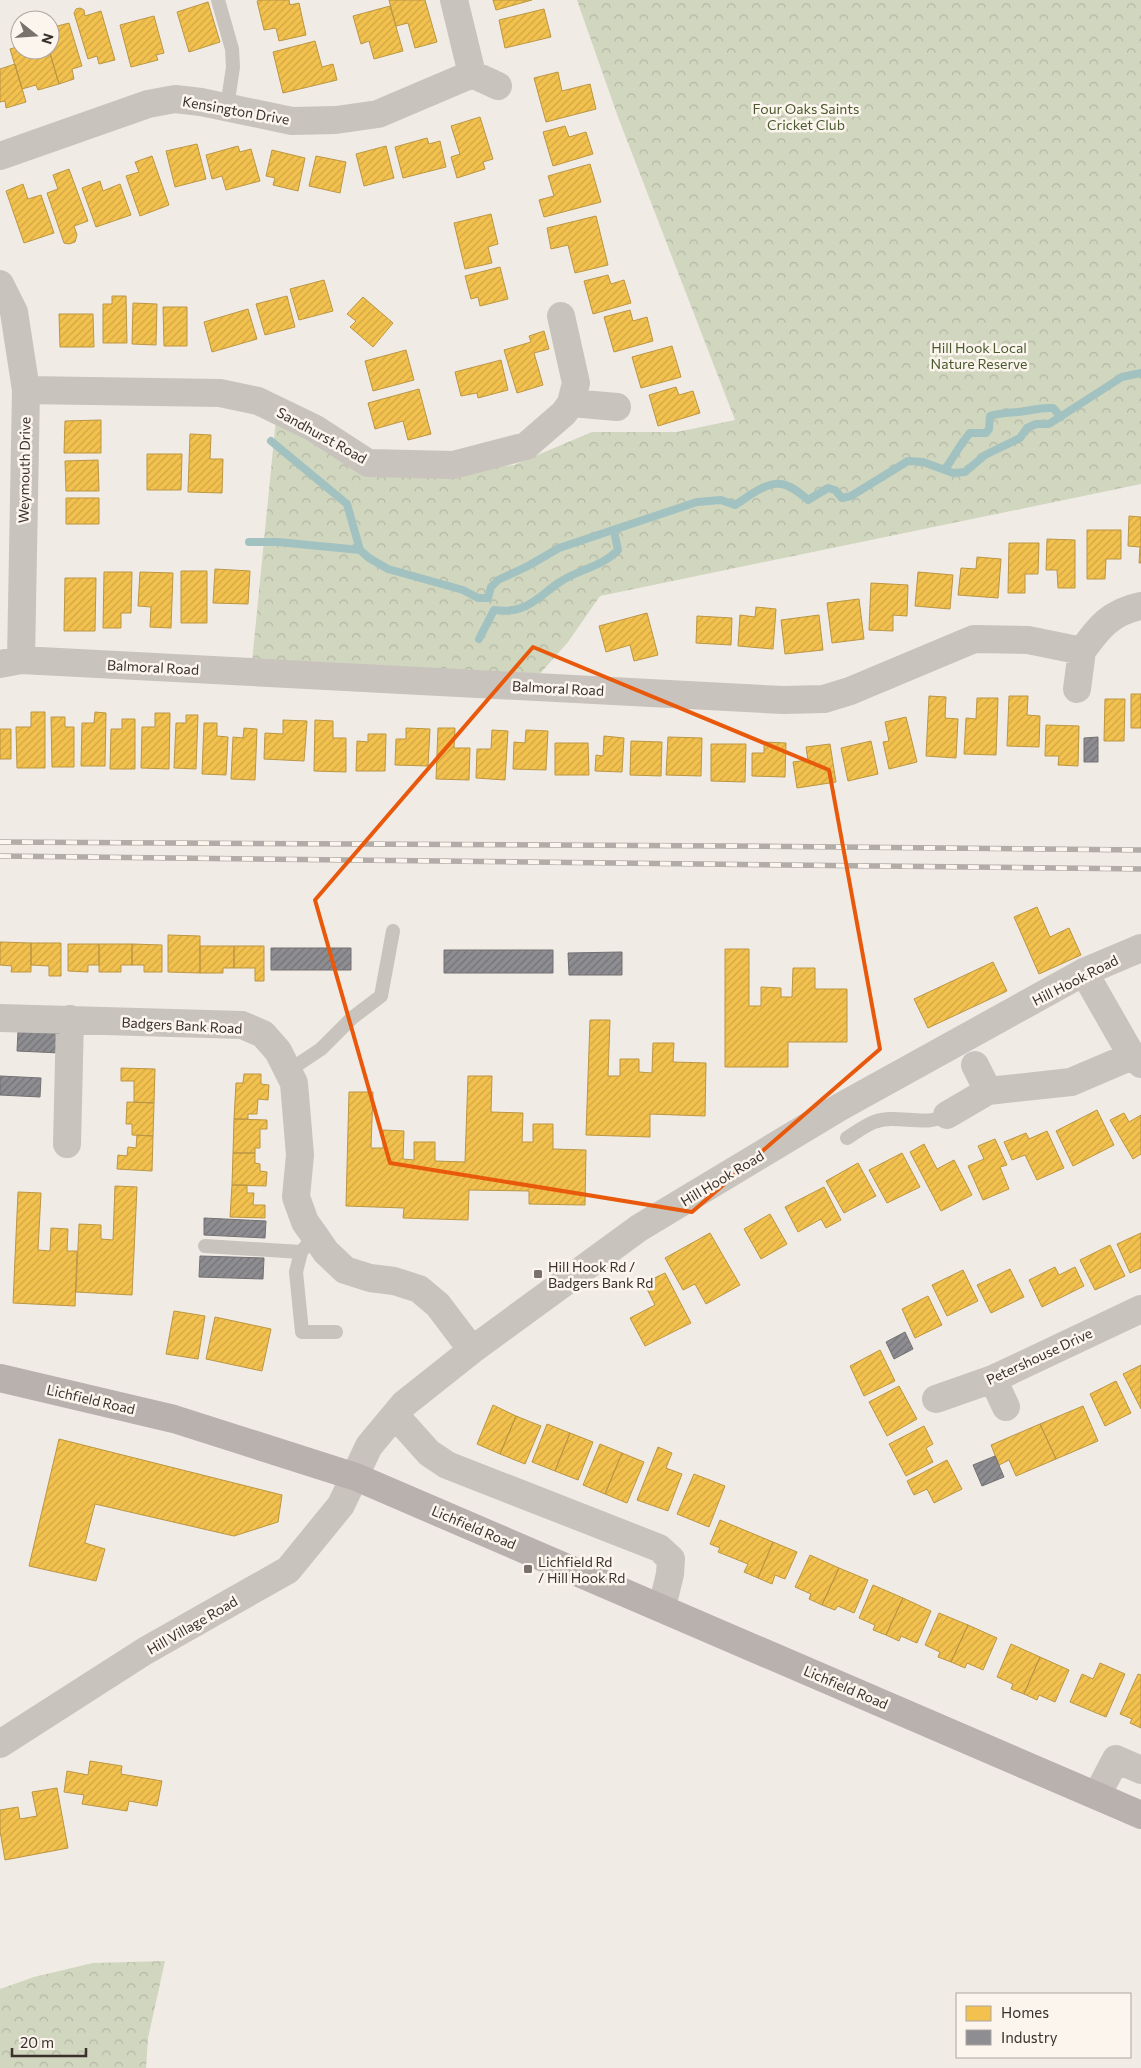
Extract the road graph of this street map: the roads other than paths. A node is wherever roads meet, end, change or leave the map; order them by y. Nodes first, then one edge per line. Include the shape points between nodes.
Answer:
1 (218, 0) edge
2 (454, 0) edge
3 (472, 74) junction
4 (498, 86) dead end
5 (227, 107) junction
6 (0, 156) edge
7 (1, 288) edge
8 (560, 316) dead end
9 (26, 390) junction
10 (570, 403) junction
11 (616, 407) dead end
12 (1141, 606) edge
13 (1082, 651) junction
14 (10, 662) edge
15 (1077, 689) dead end
16 (393, 931) dead end
17 (1141, 948) edge
18 (1084, 972) junction
19 (0, 1018) edge
20 (70, 1020) junction
21 (1137, 1060) edge
22 (975, 1065) dead end
23 (288, 1071) junction
24 (988, 1091) junction
25 (947, 1115) joint
26 (847, 1138) dead end
27 (67, 1144) dead end
28 (308, 1244) junction
29 (205, 1246) dead end
30 (1141, 1309) edge
31 (336, 1332) dead end
32 (472, 1350) junction
33 (993, 1378) junction
34 (0, 1380) edge
35 (936, 1399) dead end
36 (1006, 1406) dead end
37 (395, 1415) junction
38 (356, 1477) junction
39 (662, 1607) junction
40 (0, 1744) edge
41 (1141, 1770) edge
42 (1097, 1795) junction
43 (1141, 1815) edge

1 - 5 lane via 232,49 233,67
2 - 3 street
3 - 4 street
3 - 5 street, Kensington Drive via 378,114 336,120 292,121
5 - 6 street, Kensington Drive via 175,100 148,104
7 - 9 street, Weymouth Drive via 14,312
8 - 10 street, Sandhurst Road via 576,383
9 - 10 street, Sandhurst Road via 220,393 258,401 314,428 368,463 453,464 526,446 564,413
9 - 14 street, Weymouth Drive
10 - 11 street
12 - 13 street via 1110,618
13 - 14 street, Balmoral Road via 1028,640 974,639 850,691 824,699 783,700
13 - 15 street
16 - 23 lane via 382,996 352,1018 321,1049
17 - 18 street, Hill Hook Road
18 - 21 street
18 - 32 street, Hill Hook Road via 840,1107 639,1228
19 - 20 street, Badgers Bank Road
20 - 23 street, Badgers Bank Road via 242,1025 263,1034 278,1051
20 - 27 street
21 - 24 street via 1071,1082
22 - 24 street
23 - 28 street, Badgers Bank Road via 294,1083 298,1118 300,1155 296,1197 305,1222
24 - 25 street
25 - 26 lane via 927,1122 901,1119 874,1122
28 - 29 lane
28 - 31 lane via 296,1272 302,1332
28 - 32 street, Badgers Bank Road via 326,1252 345,1270 419,1289 438,1305
30 - 33 street, Petershouse Drive
32 - 37 street, Hill Hook Road via 404,1404
33 - 35 street, Petershouse Drive
33 - 36 street
34 - 38 main road, Lichfield Road via 174,1419
37 - 38 street, Hill Hook Road via 370,1446
37 - 39 street via 429,1453 447,1465 659,1548 671,1559
38 - 39 main road, Lichfield Road
38 - 40 street, Hill Village Road via 328,1523 288,1570 146,1651
39 - 42 main road, Lichfield Road
41 - 42 street via 1116,1759
42 - 43 main road, Lichfield Road

